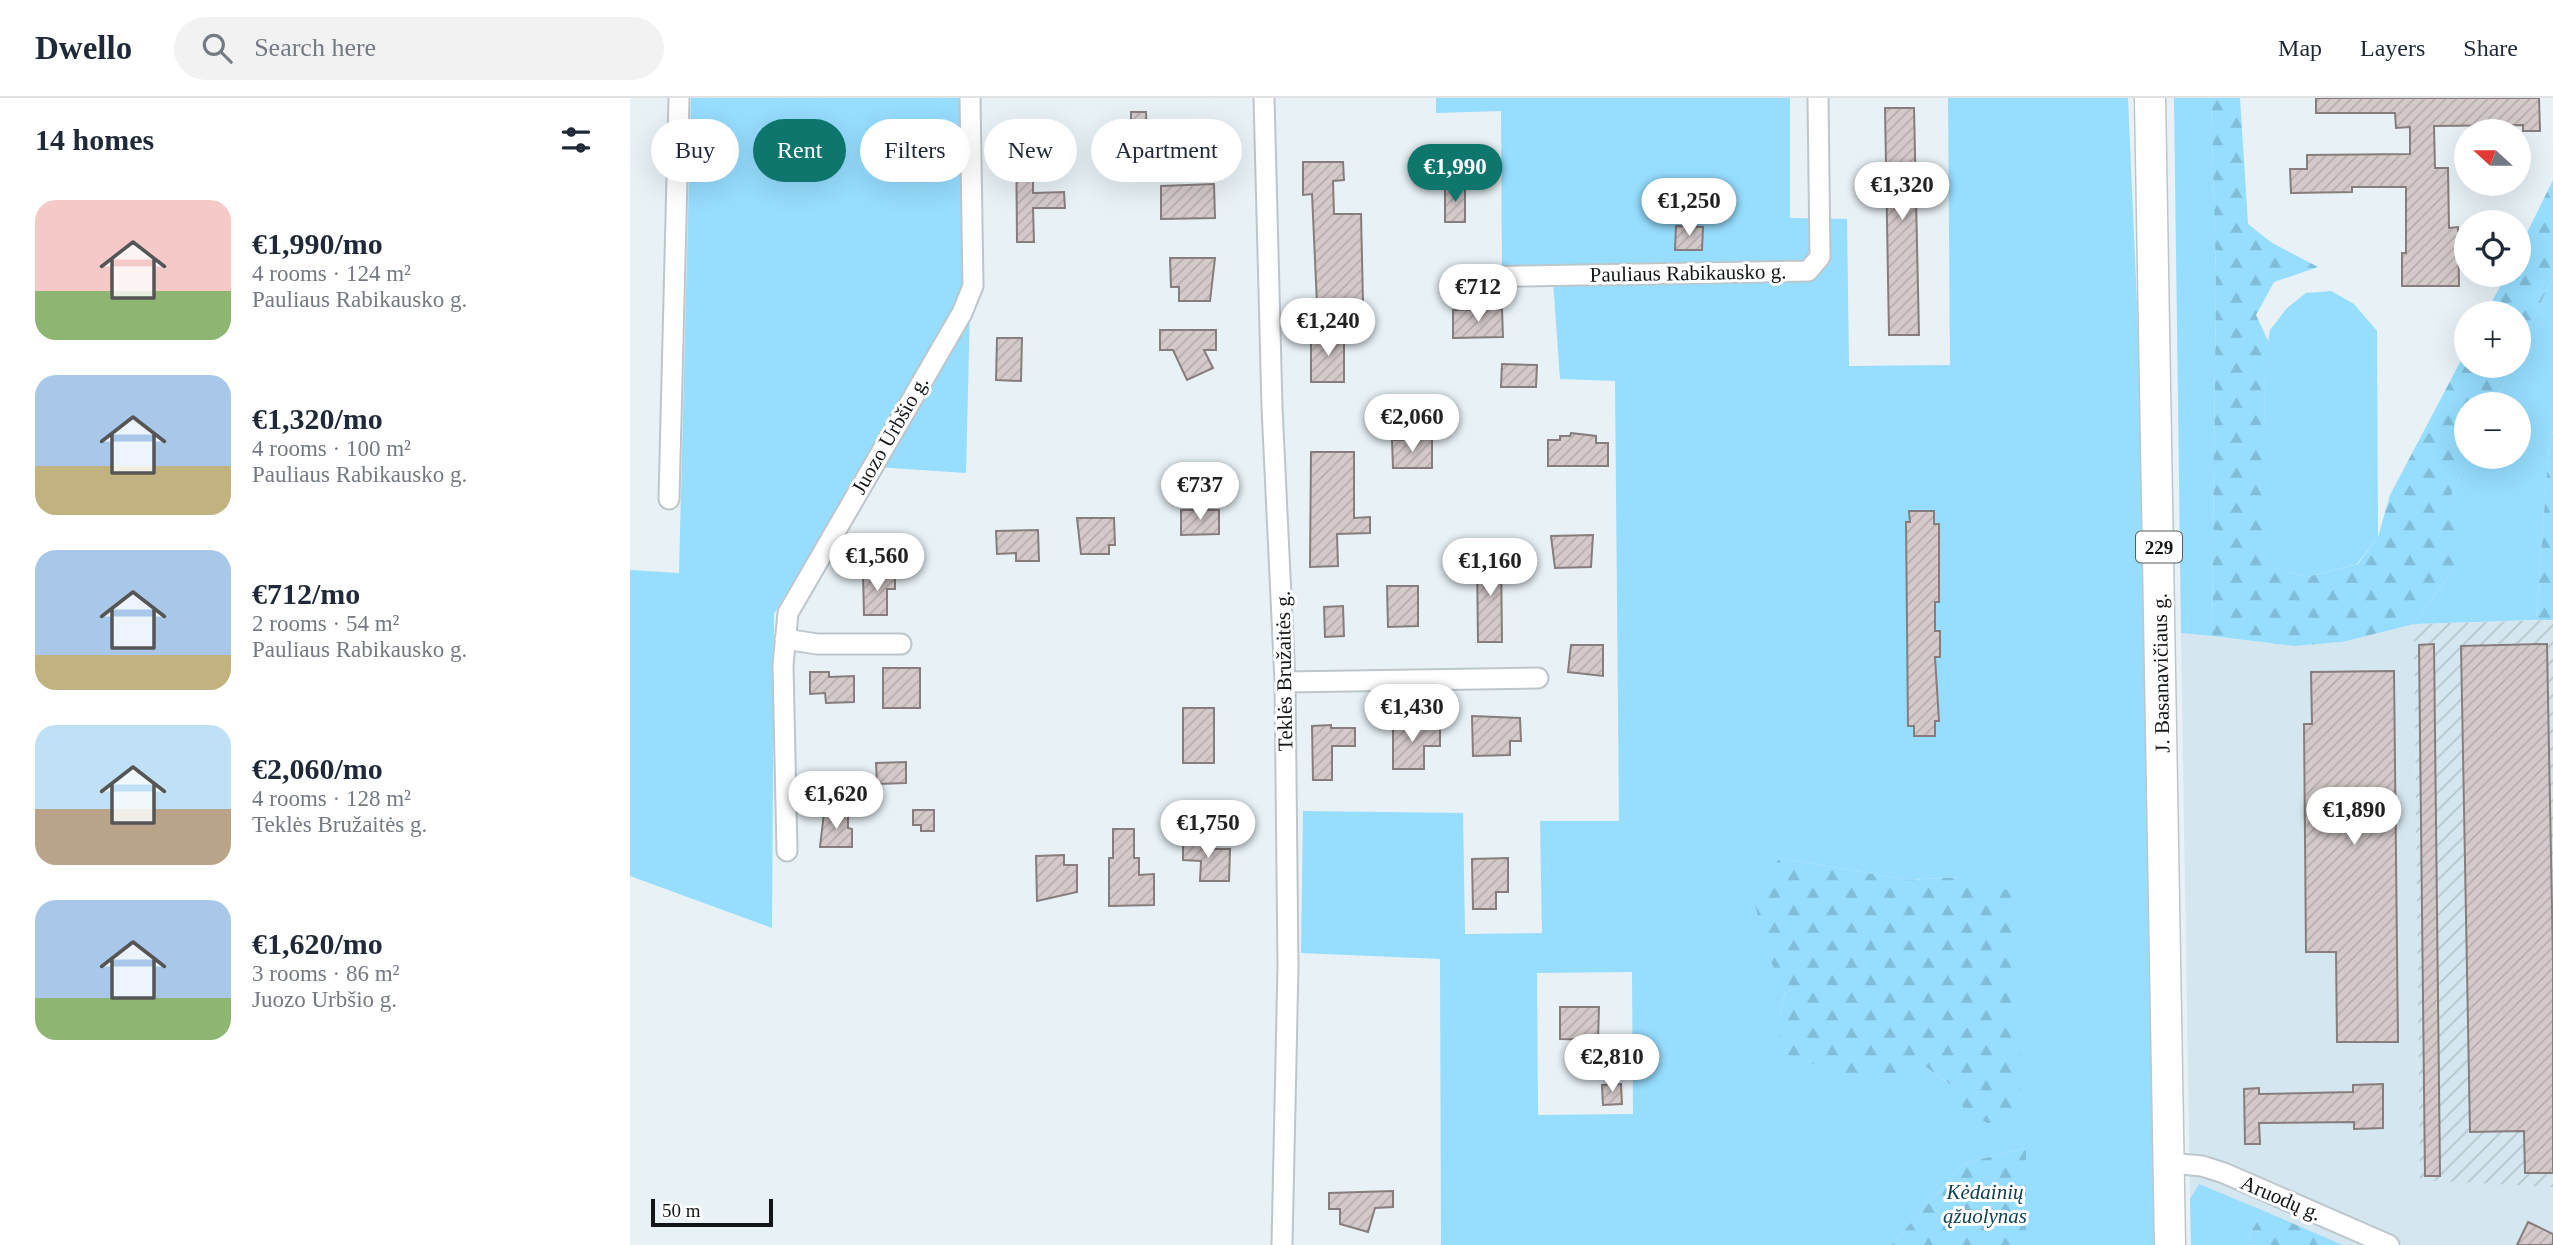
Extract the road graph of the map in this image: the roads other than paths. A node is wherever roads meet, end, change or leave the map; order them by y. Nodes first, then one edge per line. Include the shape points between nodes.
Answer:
1 (679, 98) edge
2 (970, 98) edge
3 (1264, 98) edge
4 (1818, 98) edge
5 (2150, 98) edge
6 (1473, 277) dead end
7 (668, 499) dead end
8 (785, 639) junction
9 (901, 644) dead end
10 (1538, 678) dead end
11 (1285, 682) junction
12 (787, 850) dead end
13 (2169, 1163) junction
14 (1282, 1245) edge
15 (2170, 1245) edge
16 (2389, 1245) edge

1 - 7 street
2 - 8 street, Juozo Urbšio g. via 973,286 962,313 795,597
3 - 11 street, Teklės Bružaitės g.
4 - 6 street, Pauliaus Rabikausko g. via 1820,257 1808,271
5 - 13 main road, J. Basanavičiaus g. / 229
8 - 9 street via 817,644
8 - 12 street, Juozo Urbšio g.
10 - 11 street
11 - 14 street, Teklės Bružaitės g. via 1287,966
13 - 15 main road, 229
13 - 16 street, Aruodų g. via 2224,1173

